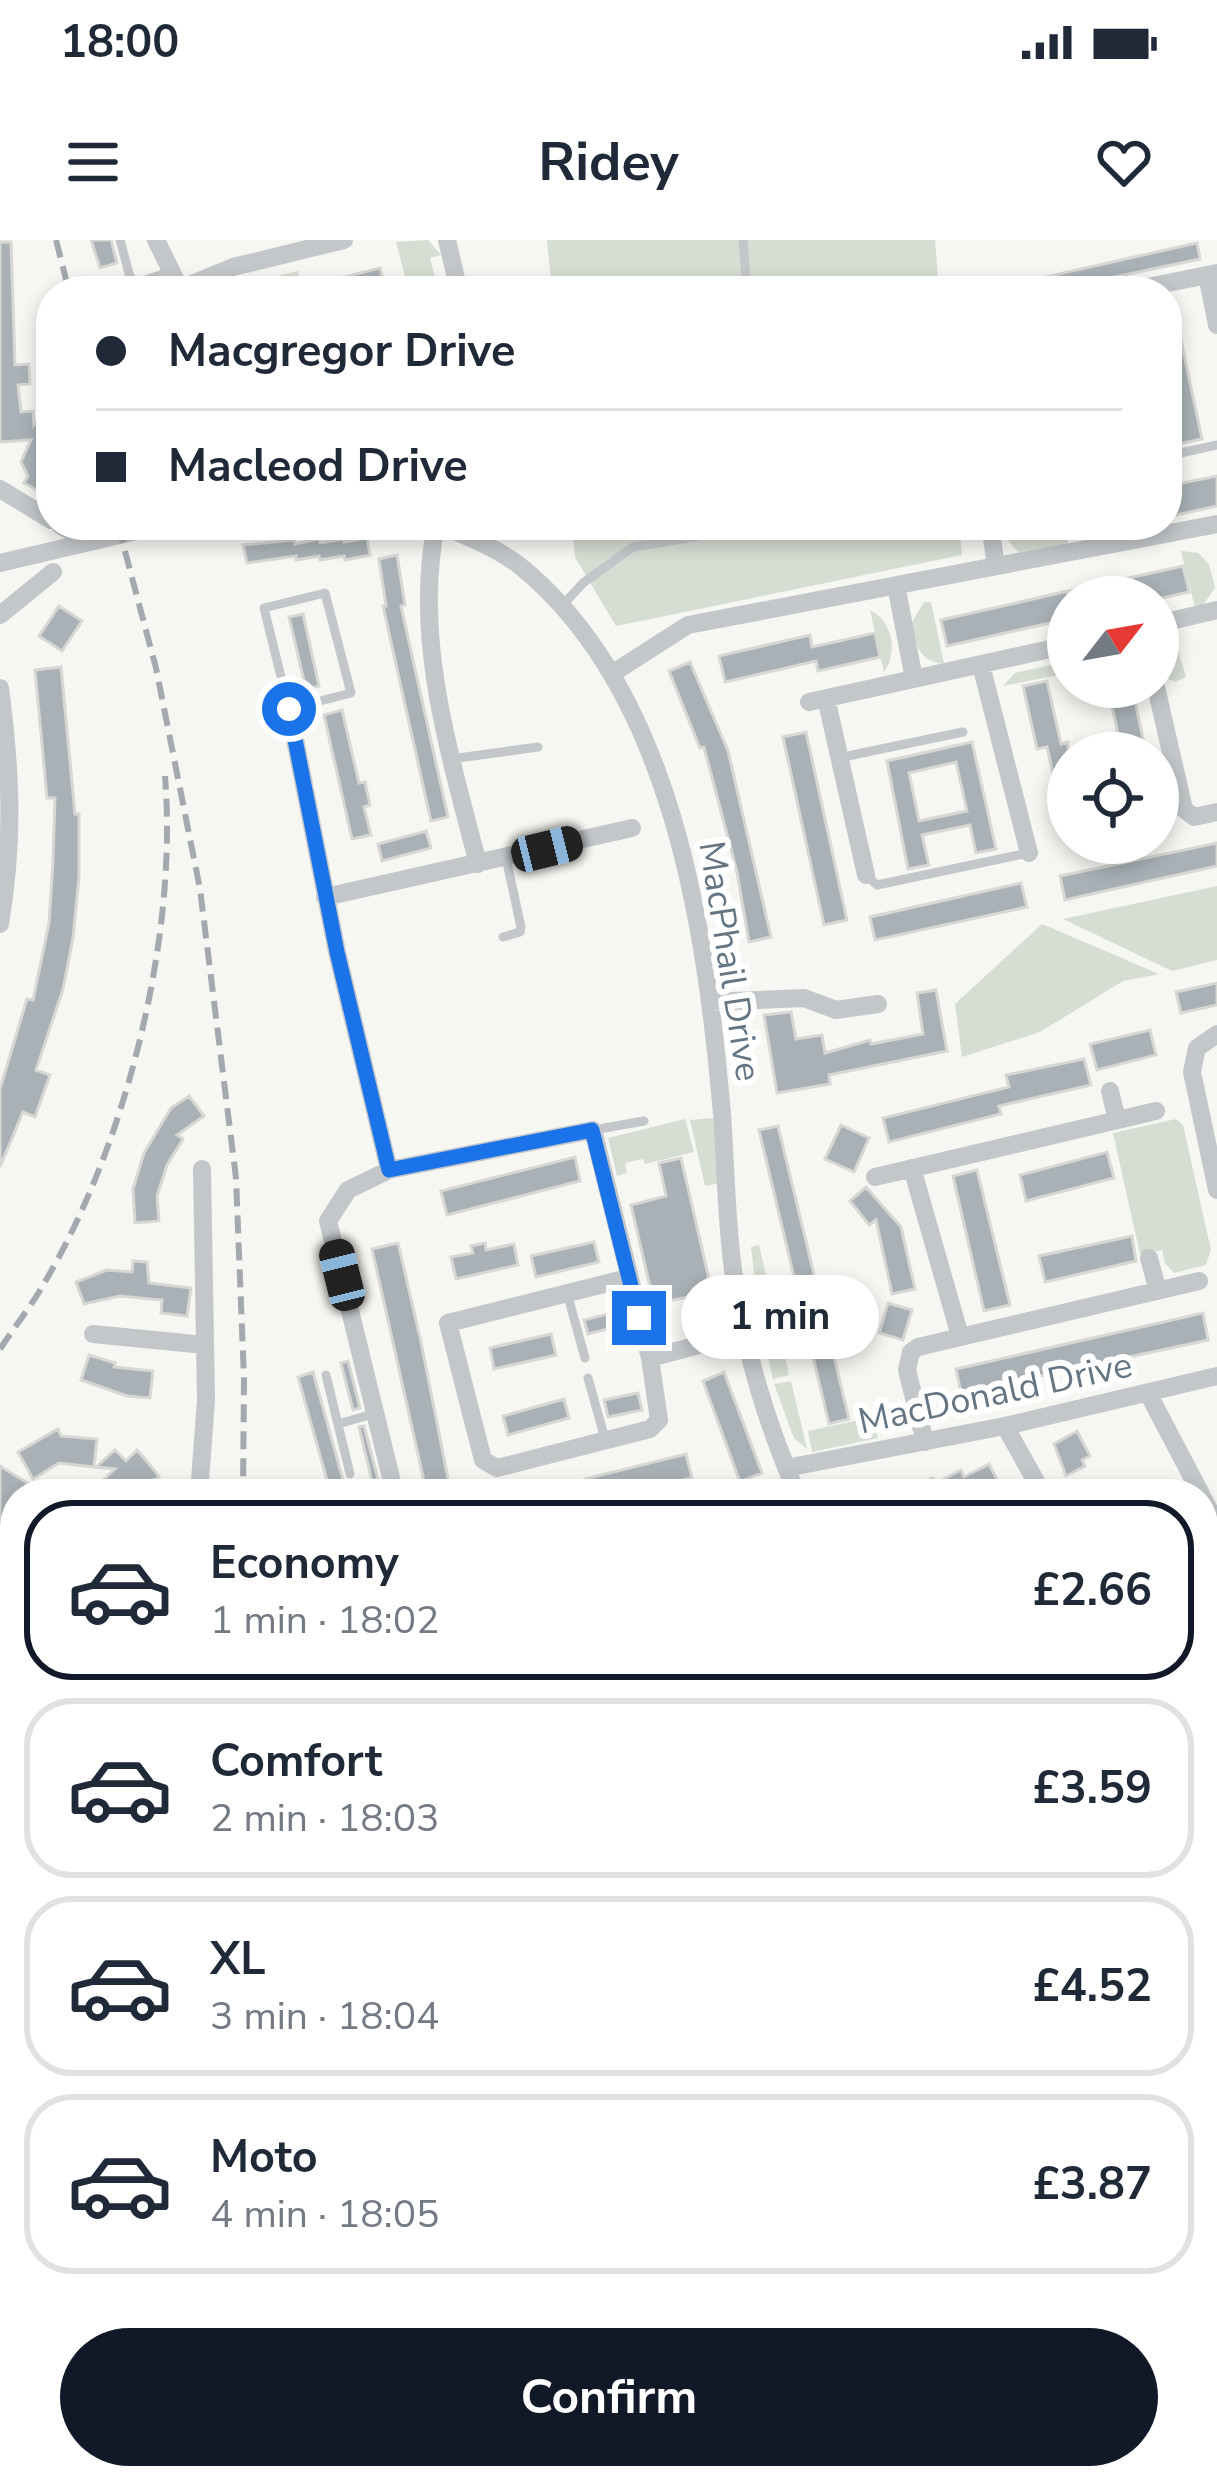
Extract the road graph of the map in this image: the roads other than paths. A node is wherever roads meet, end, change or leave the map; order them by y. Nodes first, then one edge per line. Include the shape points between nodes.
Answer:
1 (120, 240) edge
2 (156, 240) edge
3 (344, 240) edge
4 (447, 240) edge
5 (743, 240) edge
6 (1212, 274) edge
7 (130, 276) edge
8 (174, 276) edge
9 (204, 276) edge
10 (455, 276) edge
11 (746, 276) edge
12 (1182, 280) edge
13 (1217, 325) edge
14 (1217, 445) edge
15 (1182, 453) edge
16 (0, 489) edge
17 (36, 511) edge
18 (1216, 529) edge
19 (1182, 535) edge
20 (99, 540) edge
21 (434, 540) edge
22 (476, 540) edge
23 (675, 540) edge
24 (992, 540) edge
25 (1151, 540) edge
26 (0, 563) edge
27 (996, 566) junction
28 (53, 572) dead end
29 (896, 585) junction
30 (560, 608) junction
31 (1217, 610) edge
32 (0, 615) edge
33 (1179, 619) edge
34 (1047, 650) edge
35 (981, 665) junction
36 (613, 673) junction
37 (914, 680) junction
38 (0, 688) edge
39 (1161, 708) edge
40 (289, 709) junction
41 (963, 732) dead end
42 (538, 747) dead end
43 (838, 758) junction
44 (451, 759) junction
45 (1217, 812) edge
46 (632, 828) dead end
47 (1029, 853) joint
48 (506, 858) junction
49 (478, 864) junction
50 (4, 872) edge
51 (866, 875) joint
52 (326, 897) junction
53 (0, 924) edge
54 (503, 937) dead end
55 (710, 1002) junction
56 (878, 1004) dead end
57 (1217, 1034) edge
58 (1110, 1091) dead end
59 (1156, 1111) dead end
60 (1117, 1120) junction
61 (644, 1121) dead end
62 (592, 1130) junction
63 (912, 1168) junction
64 (202, 1169) dead end
65 (389, 1170) junction
66 (875, 1177) dead end
67 (1217, 1190) edge
68 (1149, 1258) dead end
69 (628, 1278) junction
70 (1199, 1282) dead end
71 (1159, 1291) junction
72 (567, 1293) junction
73 (744, 1333) junction
74 (93, 1334) dead end
75 (960, 1336) junction
76 (205, 1345) junction
77 (585, 1358) dead end
78 (650, 1358) junction
79 (326, 1375) dead end
80 (1217, 1376) edge
81 (588, 1378) dead end
82 (1148, 1393) junction
83 (375, 1414) junction
84 (338, 1424) junction
85 (1005, 1426) junction
86 (605, 1439) junction
87 (926, 1442) junction
88 (786, 1468) junction
89 (350, 1474) dead end
90 (200, 1479) edge
91 (390, 1479) edge
92 (791, 1479) edge
93 (1035, 1479) edge
94 (1193, 1479) edge

1 - 7 lane
2 - 8 street
3 - 9 street
4 - 10 street
5 - 11 lane
6 - 12 street
6 - 13 street
14 - 15 lane
16 - 17 street
18 - 19 street
20 - 26 street
21 - 44 street via 427,617
22 - 30 street, MacPhail Drive via 520,566
23 - 30 lane via 633,547
24 - 27 street
25 - 27 street
27 - 29 street
28 - 32 street
29 - 36 street via 688,625
29 - 37 street
30 - 36 street, MacPhail Drive
31 - 33 street
34 - 35 street
35 - 37 street
35 - 47 street
36 - 55 street, MacPhail Drive via 670,807
37 - 43 street via 817,700
38 - 50 street via 11,772
39 - 45 street via 1184,808 1194,817
40 - 40 lane via 351,693 326,593 264,608
40 - 52 street
41 - 43 lane
42 - 44 lane
43 - 51 street
44 - 49 street
46 - 48 street
47 - 51 lane via 877,885
48 - 49 street
48 - 54 lane via 521,927
49 - 52 street
50 - 53 street
52 - 65 street
55 - 56 street via 804,998 836,1010
55 - 73 street, MacPhail Drive
57 - 67 street via 1196,1048 1192,1072
58 - 60 street
59 - 60 street
60 - 63 street
61 - 62 lane
62 - 65 street
62 - 69 street
63 - 66 street
63 - 75 street
64 - 76 street
65 - 83 street via 348,1190 328,1221
68 - 71 street
69 - 72 street
69 - 78 street
70 - 71 street
71 - 75 street
72 - 77 lane
72 - 86 street via 448,1323 465,1393 483,1460 497,1468
73 - 78 street
73 - 88 street, MacPhail Drive via 758,1399
74 - 76 street
75 - 87 street via 927,1343 908,1361
76 - 90 street
78 - 86 street via 659,1420
79 - 84 lane
80 - 82 street, MacDonald Drive
81 - 86 lane
82 - 85 street, MacDonald Drive
82 - 94 street
83 - 84 lane
83 - 91 street
84 - 89 lane
85 - 87 street, MacDonald Drive
85 - 93 street
87 - 88 street, MacDonald Drive
88 - 92 street, MacPhail Drive

